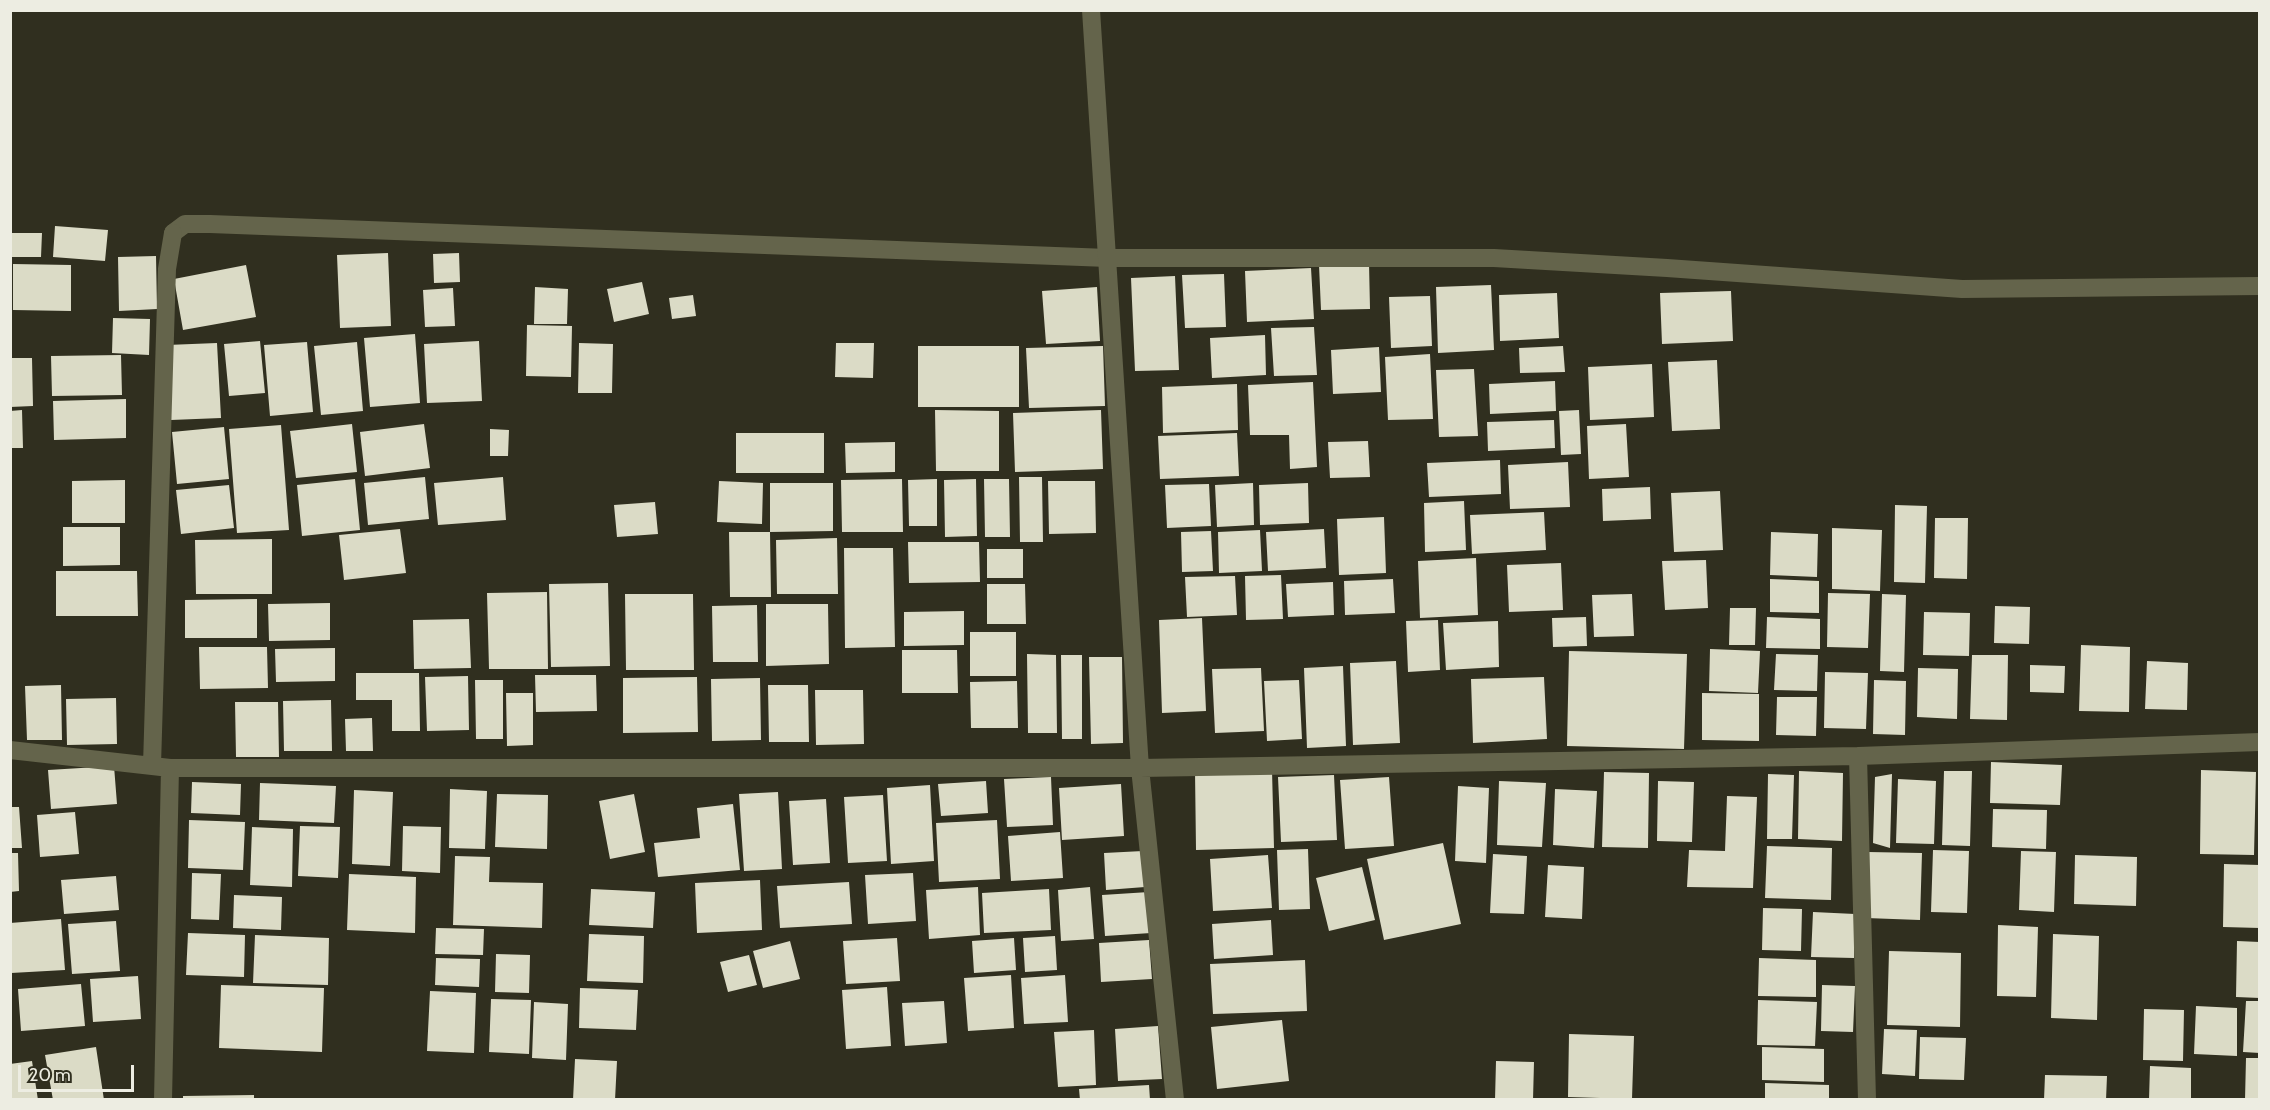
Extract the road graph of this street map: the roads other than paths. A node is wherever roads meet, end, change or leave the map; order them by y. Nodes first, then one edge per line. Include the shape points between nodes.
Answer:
1 (1091, 10) edge
2 (1108, 258) junction
3 (2259, 286) edge
4 (2259, 742) edge
5 (10, 750) edge
6 (1858, 756) junction
7 (161, 767) junction
8 (1140, 768) junction
9 (163, 1100) edge
10 (1175, 1100) edge
11 (1867, 1100) edge

1 - 2 street
2 - 3 street via 1494,258 1962,289
2 - 7 street via 185,224 172,233 167,268
2 - 8 street
4 - 6 street
5 - 7 street
6 - 8 street
6 - 11 street
7 - 8 street
7 - 9 street
8 - 10 street

